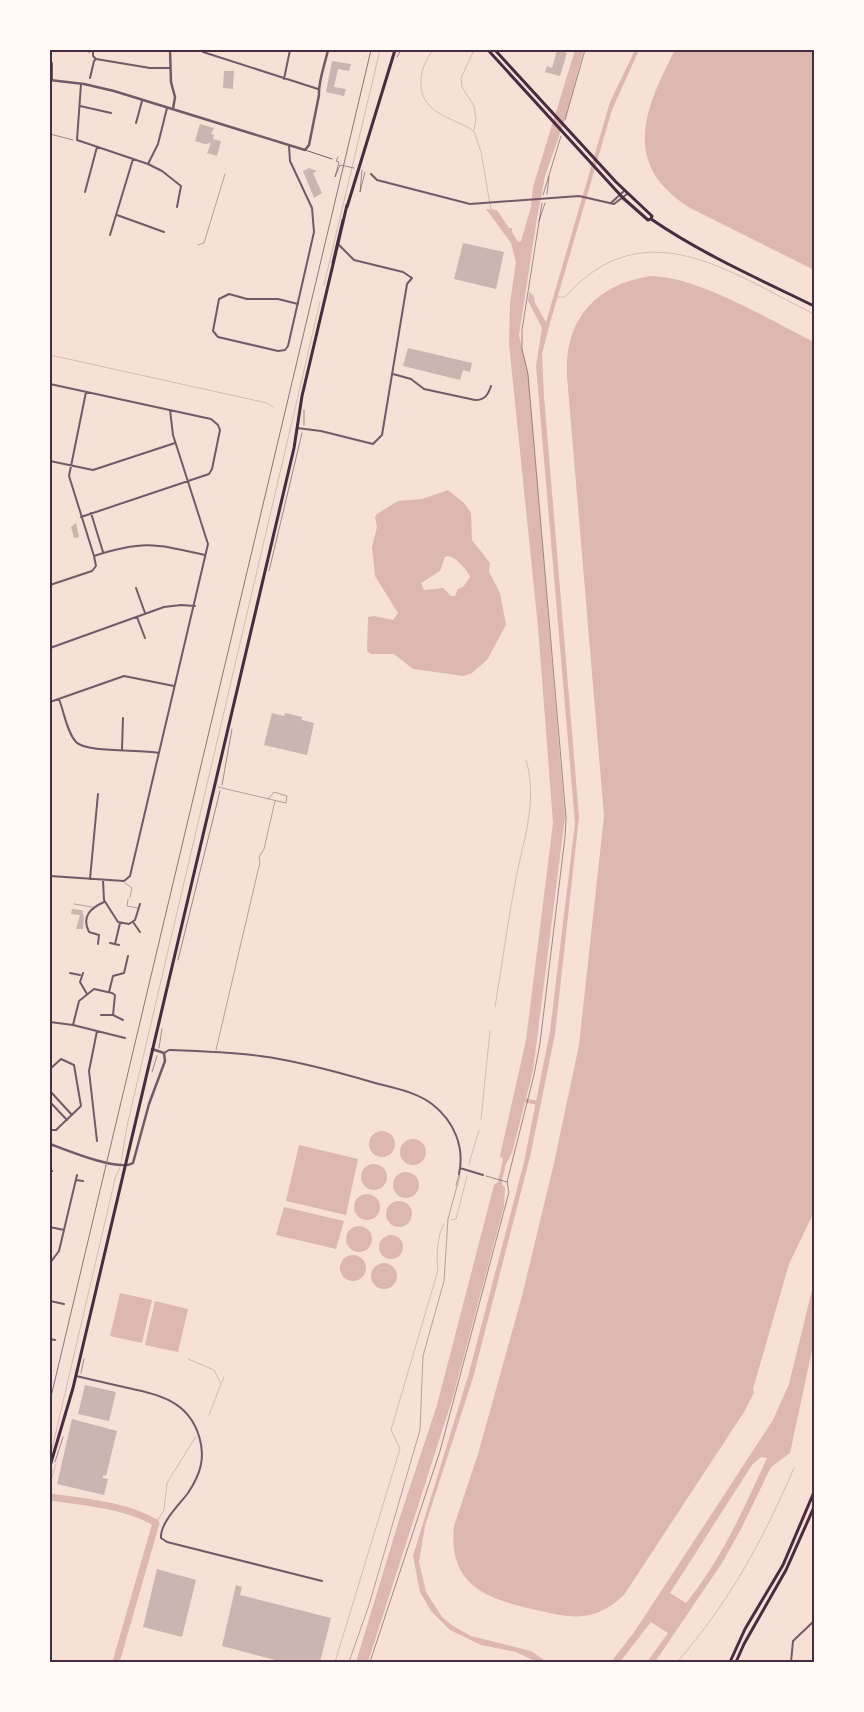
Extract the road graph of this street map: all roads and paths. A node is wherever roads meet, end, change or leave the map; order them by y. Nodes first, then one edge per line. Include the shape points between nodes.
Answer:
1 (86, 50) edge
2 (93, 50) edge
3 (170, 50) edge
4 (290, 50) edge
5 (328, 50) edge
6 (395, 50) edge
7 (401, 50) edge
8 (488, 50) edge
9 (495, 50) edge
10 (585, 50) edge
11 (203, 52) dead end
12 (88, 53) dead end
13 (96, 58) junction
14 (396, 59) dead end
15 (52, 63) dead end
16 (170, 68) junction
17 (90, 78) dead end
18 (284, 79) junction
19 (51, 80) edge
20 (81, 84) junction
21 (318, 89) junction
22 (142, 100) junction
23 (80, 106) junction
24 (167, 108) junction
25 (173, 110) junction
26 (110, 113) dead end
27 (565, 119) dead end
28 (138, 121) dead end
29 (50, 134) edge
30 (77, 140) junction
31 (559, 142) dead end
32 (289, 146) junction
33 (97, 147) junction
34 (305, 150) junction
35 (332, 158) joint
36 (133, 159) junction
37 (148, 164) junction
38 (347, 166) dead end
39 (600, 168) junction
40 (365, 172) joint
41 (225, 174) dead end
42 (371, 174) dead end
43 (548, 176) junction
44 (624, 190) junction
45 (85, 192) dead end
46 (544, 192) dead end
47 (547, 194) dead end
48 (619, 194) junction
49 (628, 194) junction
50 (623, 198) junction
51 (545, 199) junction
52 (611, 203) junction
53 (542, 204) dead end
54 (347, 205) junction
55 (176, 206) dead end
56 (117, 215) junction
57 (651, 219) junction
58 (538, 221) junction
59 (164, 232) dead end
60 (110, 235) dead end
61 (198, 245) dead end
62 (340, 246) junction
63 (332, 272) junction
64 (298, 304) junction
65 (814, 306) edge
66 (393, 374) junction
67 (50, 384) edge
68 (492, 386) dead end
69 (86, 392) junction
70 (170, 410) junction
71 (297, 428) junction
72 (302, 435) dead end
73 (175, 443) junction
74 (50, 461) edge
75 (71, 466) junction
76 (188, 482) junction
77 (92, 514) junction
78 (81, 517) junction
79 (104, 553) junction
80 (206, 555) junction
81 (94, 556) junction
82 (268, 578) dead end
83 (50, 585) edge
84 (136, 588) dead end
85 (195, 606) junction
86 (145, 613) junction
87 (137, 617) junction
88 (145, 638) dead end
89 (50, 648) edge
90 (175, 686) junction
91 (59, 699) junction
92 (50, 702) edge
93 (123, 718) dead end
94 (232, 727) dead end
95 (122, 749) junction
96 (159, 753) junction
97 (223, 780) dead end
98 (216, 786) junction
99 (220, 792) dead end
100 (98, 794) dead end
101 (268, 799) junction
102 (275, 801) junction
103 (50, 818) edge
104 (50, 839) edge
105 (50, 876) edge
106 (90, 879) junction
107 (103, 880) junction
108 (124, 881) junction
109 (130, 897) dead end
110 (128, 899) dead end
111 (104, 902) junction
112 (74, 904) dead end
113 (140, 904) dead end
114 (92, 907) junction
115 (139, 908) junction
116 (132, 922) junction
117 (120, 923) junction
118 (140, 932) dead end
119 (110, 943) dead end
120 (98, 944) dead end
121 (115, 944) junction
122 (119, 945) dead end
123 (128, 956) dead end
124 (178, 959) dead end
125 (121, 962) dead end
126 (127, 963) junction
127 (70, 973) dead end
128 (109, 992) junction
129 (87, 994) junction
130 (100, 1015) dead end
131 (112, 1015) junction
132 (122, 1020) dead end
133 (50, 1022) edge
134 (73, 1025) junction
135 (162, 1025) dead end
136 (97, 1032) junction
137 (125, 1038) dead end
138 (160, 1045) dead end
139 (152, 1049) junction
140 (216, 1052) junction
141 (164, 1053) junction
142 (50, 1069) edge
143 (50, 1091) edge
144 (50, 1102) edge
145 (72, 1115) junction
146 (67, 1120) junction
147 (50, 1130) edge
148 (97, 1141) dead end
149 (50, 1144) edge
150 (460, 1168) junction
151 (77, 1175) dead end
152 (459, 1175) junction
153 (482, 1175) joint
154 (76, 1180) junction
155 (83, 1181) dead end
156 (507, 1182) junction
157 (456, 1185) junction
158 (50, 1227) edge
159 (64, 1230) junction
160 (50, 1263) edge
161 (50, 1301) edge
162 (64, 1304) dead end
163 (50, 1339) edge
164 (55, 1340) dead end
165 (76, 1376) junction
166 (50, 1466) edge
167 (814, 1492) edge
168 (814, 1507) edge
169 (805, 1514) junction
170 (810, 1516) junction
171 (778, 1573) junction
172 (783, 1576) junction
173 (322, 1581) dead end
174 (755, 1612) junction
175 (760, 1615) junction
176 (814, 1621) edge
177 (349, 1662) edge
178 (370, 1662) edge
179 (730, 1662) edge
180 (736, 1662) edge
181 (791, 1662) edge

1 - 12 path
2 - 13 street
3 - 16 street
4 - 18 street
5 - 21 street
6 - 54 main road
7 - 14 path
8 - 39 main road
9 - 39 main road
10 - 27 path
11 - 18 street
13 - 16 street via 150,68
13 - 17 street
15 - 19 street
16 - 25 street
18 - 21 street
19 - 20 street
20 - 22 street
20 - 23 street
21 - 34 street via 309,145
22 - 24 street
22 - 28 street
23 - 26 street
23 - 30 street
24 - 25 street
24 - 37 street via 158,144
25 - 32 street
29 - 30 path
30 - 33 street
31 - 43 path
32 - 34 street
32 - 64 street via 290,161 312,208 314,222
33 - 36 street
33 - 45 street
34 - 35 street
35 - 38 path via 338,156 335,177 340,164
36 - 37 street
36 - 56 street
37 - 55 street via 162,170 181,186
39 - 44 main road
39 - 48 main road
40 - 40 path via 362,171 360,192
41 - 61 lane via 204,243
42 - 51 street via 377,180 470,204
43 - 46 path
43 - 47 path
44 - 48 street
44 - 49 main road
48 - 50 main road
48 - 52 street
49 - 50 street
49 - 57 main road via 652,216
50 - 52 street via 616,204
50 - 57 main road via 648,220
51 - 52 street via 579,196
51 - 58 path
53 - 58 path
54 - 62 main road
54 - 63 main road
56 - 59 street
56 - 60 street
57 - 65 main road via 688,244
58 - 156 path via 521,339 528,374 566,818 540,1043
62 - 63 main road
62 - 66 street via 354,260 403,272 412,278 407,284
63 - 71 main road
64 - 64 street via 278,299 223,295 219,299 213,331 218,337 282,351 288,346
66 - 68 street via 415,381 424,389 475,400 482,400
66 - 71 street via 382,435 377,442 367,443
67 - 69 street
69 - 70 street
69 - 75 street
70 - 73 street
70 - 76 street via 211,419 220,430 212,471
71 - 98 main road
72 - 82 path
73 - 75 street via 93,470
73 - 76 street
74 - 75 street
75 - 78 street via 70,480
76 - 77 street
76 - 80 street via 208,542
77 - 78 street
77 - 79 street
78 - 81 street
79 - 80 street via 134,544 147,544
79 - 81 street
80 - 85 street
81 - 83 street via 96,566 92,571
84 - 86 street
85 - 86 street via 170,606
85 - 90 street
86 - 87 street
87 - 88 street
87 - 89 street
90 - 91 street via 124,676
90 - 96 street
91 - 92 street
91 - 95 street via 77,743 90,749
93 - 95 street
94 - 97 path
95 - 96 street
96 - 108 street via 130,876
98 - 101 lane
98 - 139 main road
99 - 124 path
100 - 106 street
101 - 102 lane
101 - 102 lane via 274,792 285,794 286,803
102 - 140 lane via 264,850 259,857
103 - 104 main road
105 - 106 street
106 - 107 street
107 - 108 street
107 - 111 street
108 - 109 lane via 132,888
110 - 115 lane via 127,906
111 - 114 street
111 - 117 street
112 - 114 lane
113 - 115 street
114 - 120 street via 88,912 87,928 99,935
115 - 116 street
116 - 117 street
116 - 118 street
117 - 121 street
119 - 121 street
121 - 122 street
123 - 126 street
125 - 126 street
126 - 128 street via 123,975 112,977
127 - 129 street via 82,974 80,982
128 - 129 street via 94,989
128 - 131 street via 115,995
129 - 134 street via 77,1004
130 - 131 street
131 - 132 street
133 - 134 street
134 - 136 street
135 - 138 path
136 - 137 street
136 - 148 street via 89,1071
139 - 141 street
139 - 165 main road
140 - 141 street via 169,1050
140 - 150 street via 294,1062 419,1096 437,1108 454,1128 460,1146
141 - 149 street via 165,1061 149,1104 136,1159 130,1165 90,1158
142 - 145 street via 61,1059 75,1066 81,1106
143 - 145 street
144 - 146 street
145 - 146 street
146 - 147 street via 56,1130
150 - 152 street
150 - 153 street
151 - 154 street
152 - 157 lane
152 - 157 lane
153 - 156 path
154 - 155 street
154 - 159 street
156 - 178 path via 509,1190 440,1450
157 - 177 lane via 447,1226 444,1281 423,1356 420,1430
158 - 159 street
159 - 160 street via 58,1254
161 - 162 street
163 - 164 street
165 - 166 main road
165 - 173 street via 163,1396 184,1409 196,1426 204,1452 199,1474 164,1526 161,1538
167 - 169 main road
168 - 170 main road
169 - 170 main road
169 - 171 main road
170 - 172 main road
171 - 172 main road
171 - 174 main road
172 - 175 main road
174 - 175 main road
174 - 179 main road
175 - 180 main road
176 - 181 street via 793,1640

